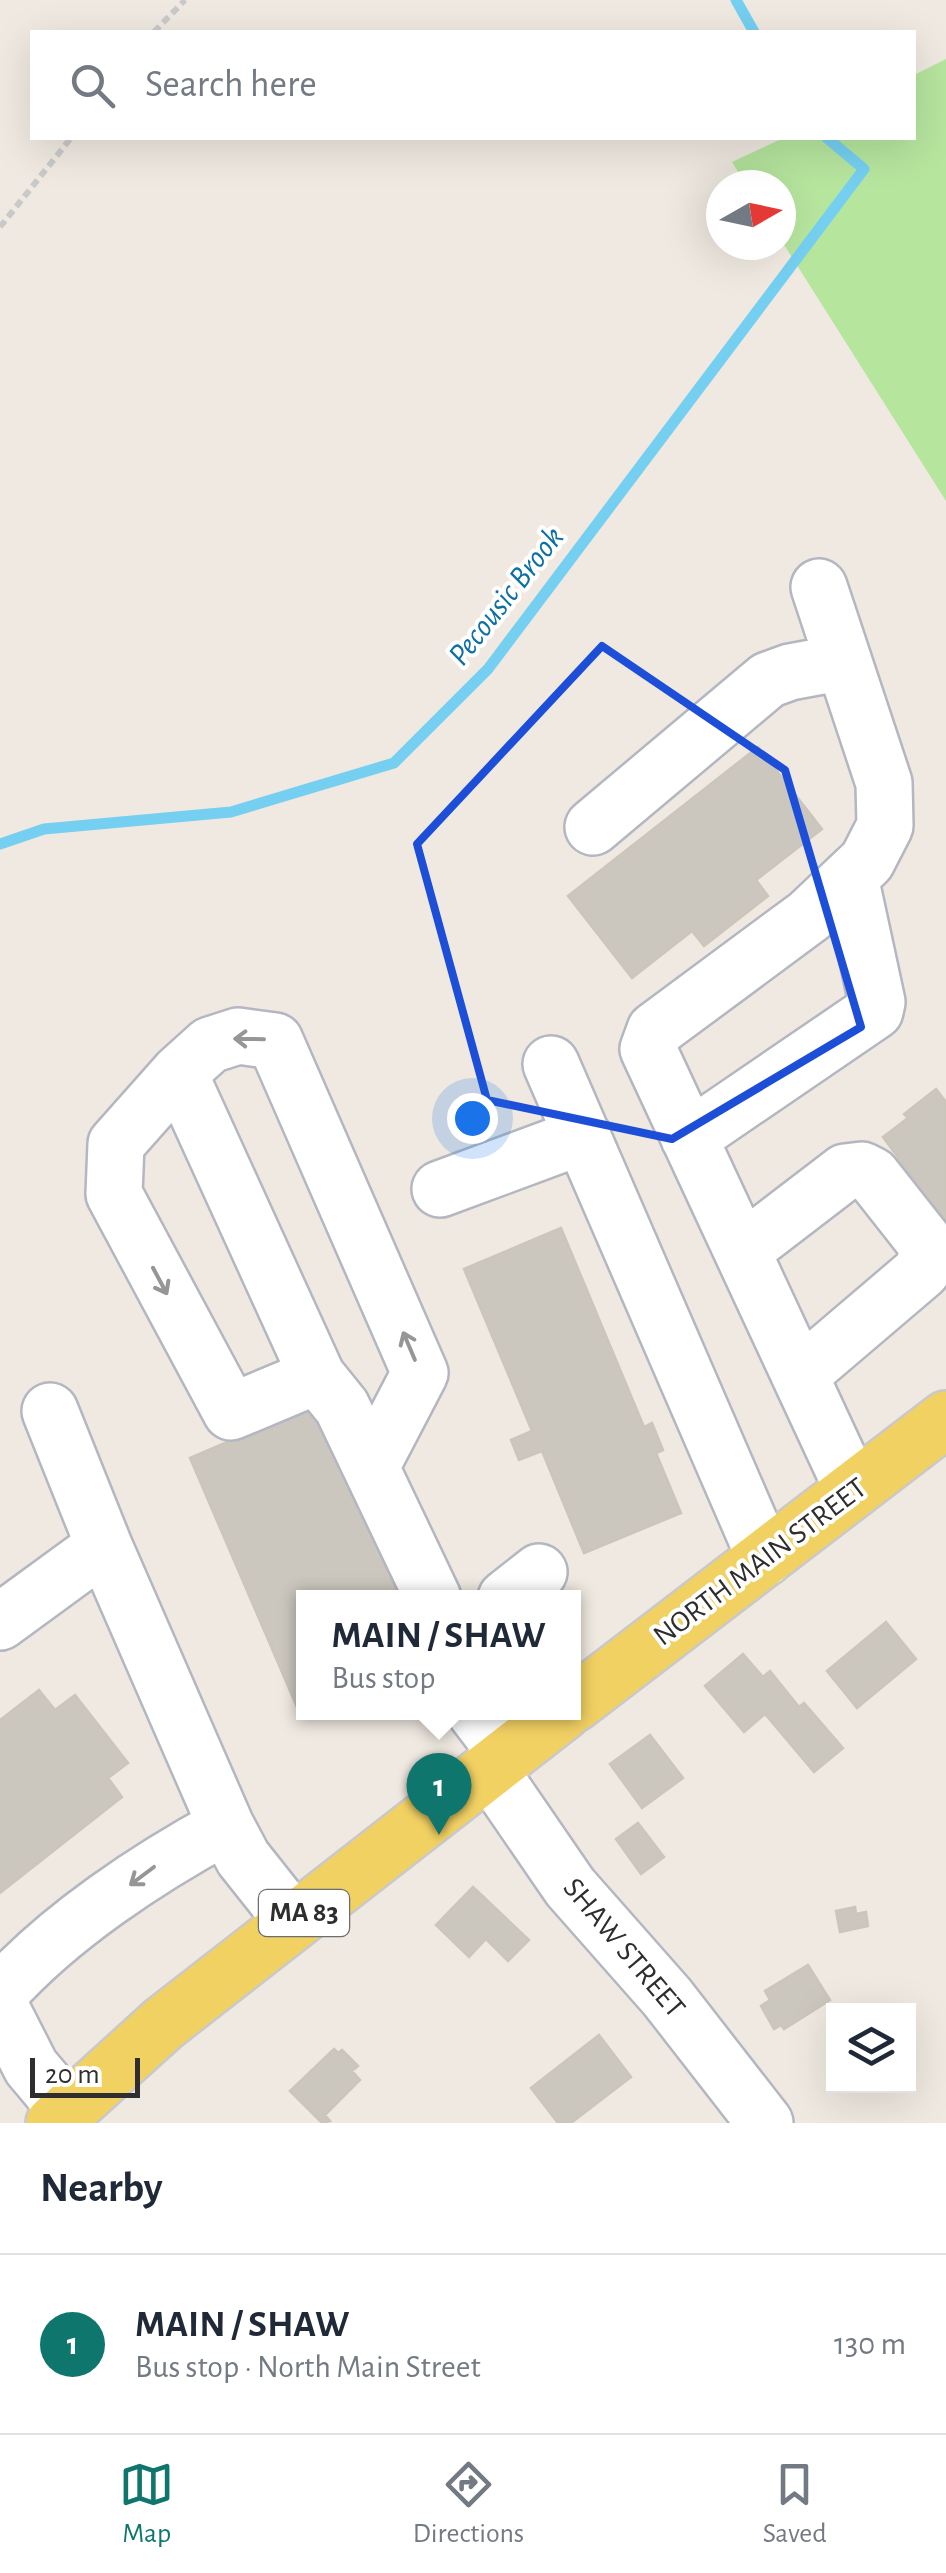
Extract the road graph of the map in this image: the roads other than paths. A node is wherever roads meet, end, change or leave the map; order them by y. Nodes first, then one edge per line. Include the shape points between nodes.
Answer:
1 (819, 587) dead end
2 (844, 662) junction
3 (593, 827) dead end
4 (850, 877) junction
5 (552, 1064) dead end
6 (179, 1072) junction
7 (583, 1136) junction
8 (689, 1138) junction
9 (440, 1190) dead end
10 (742, 1251) junction
11 (800, 1375) junction
12 (316, 1376) junction
13 (50, 1411) dead end
14 (946, 1419) edge
15 (372, 1465) junction
16 (853, 1490) junction
17 (104, 1546) junction
18 (765, 1558) junction
19 (429, 1590) edge
20 (0, 1622) edge
21 (581, 1699) edge
22 (479, 1720) edge
23 (553, 1720) edge
24 (498, 1762) junction
25 (226, 1826) junction
26 (293, 1921) junction
27 (0, 1993) edge
28 (0, 2006) edge
29 (61, 2117) edge
30 (764, 2123) edge

1 - 2 street
2 - 3 street via 768,680
2 - 4 street via 884,783 885,826
4 - 8 street via 875,1011
4 - 8 street via 809,916 655,1030 648,1049
5 - 7 street
6 - 12 street
6 -> 12 street via 116,1144 114,1194 231,1412
15 -> 6 street via 420,1372 275,1041 238,1036 210,1045
7 - 9 street
7 - 18 street
8 - 10 street
10 - 11 street
10 - 11 street via 845,1172 862,1170 924,1241 922,1270
11 - 16 street
12 - 15 street via 342,1407
13 - 17 street
14 - 16 main road, NORTH MAIN STREET
15 - 19 street
16 - 18 main road, NORTH MAIN STREET
17 - 20 street
17 - 25 street
18 - 21 main road, NORTH MAIN STREET
22 - 24 street, SHAW STREET
23 - 24 main road, MA 83
24 - 26 main road, MA 83
24 - 30 street, SHAW STREET via 570,1887 667,1997
25 - 26 street
25 -> 27 street via 168,1857 30,1960
26 - 29 main road, MA 83 via 163,2024
28 - 29 street

